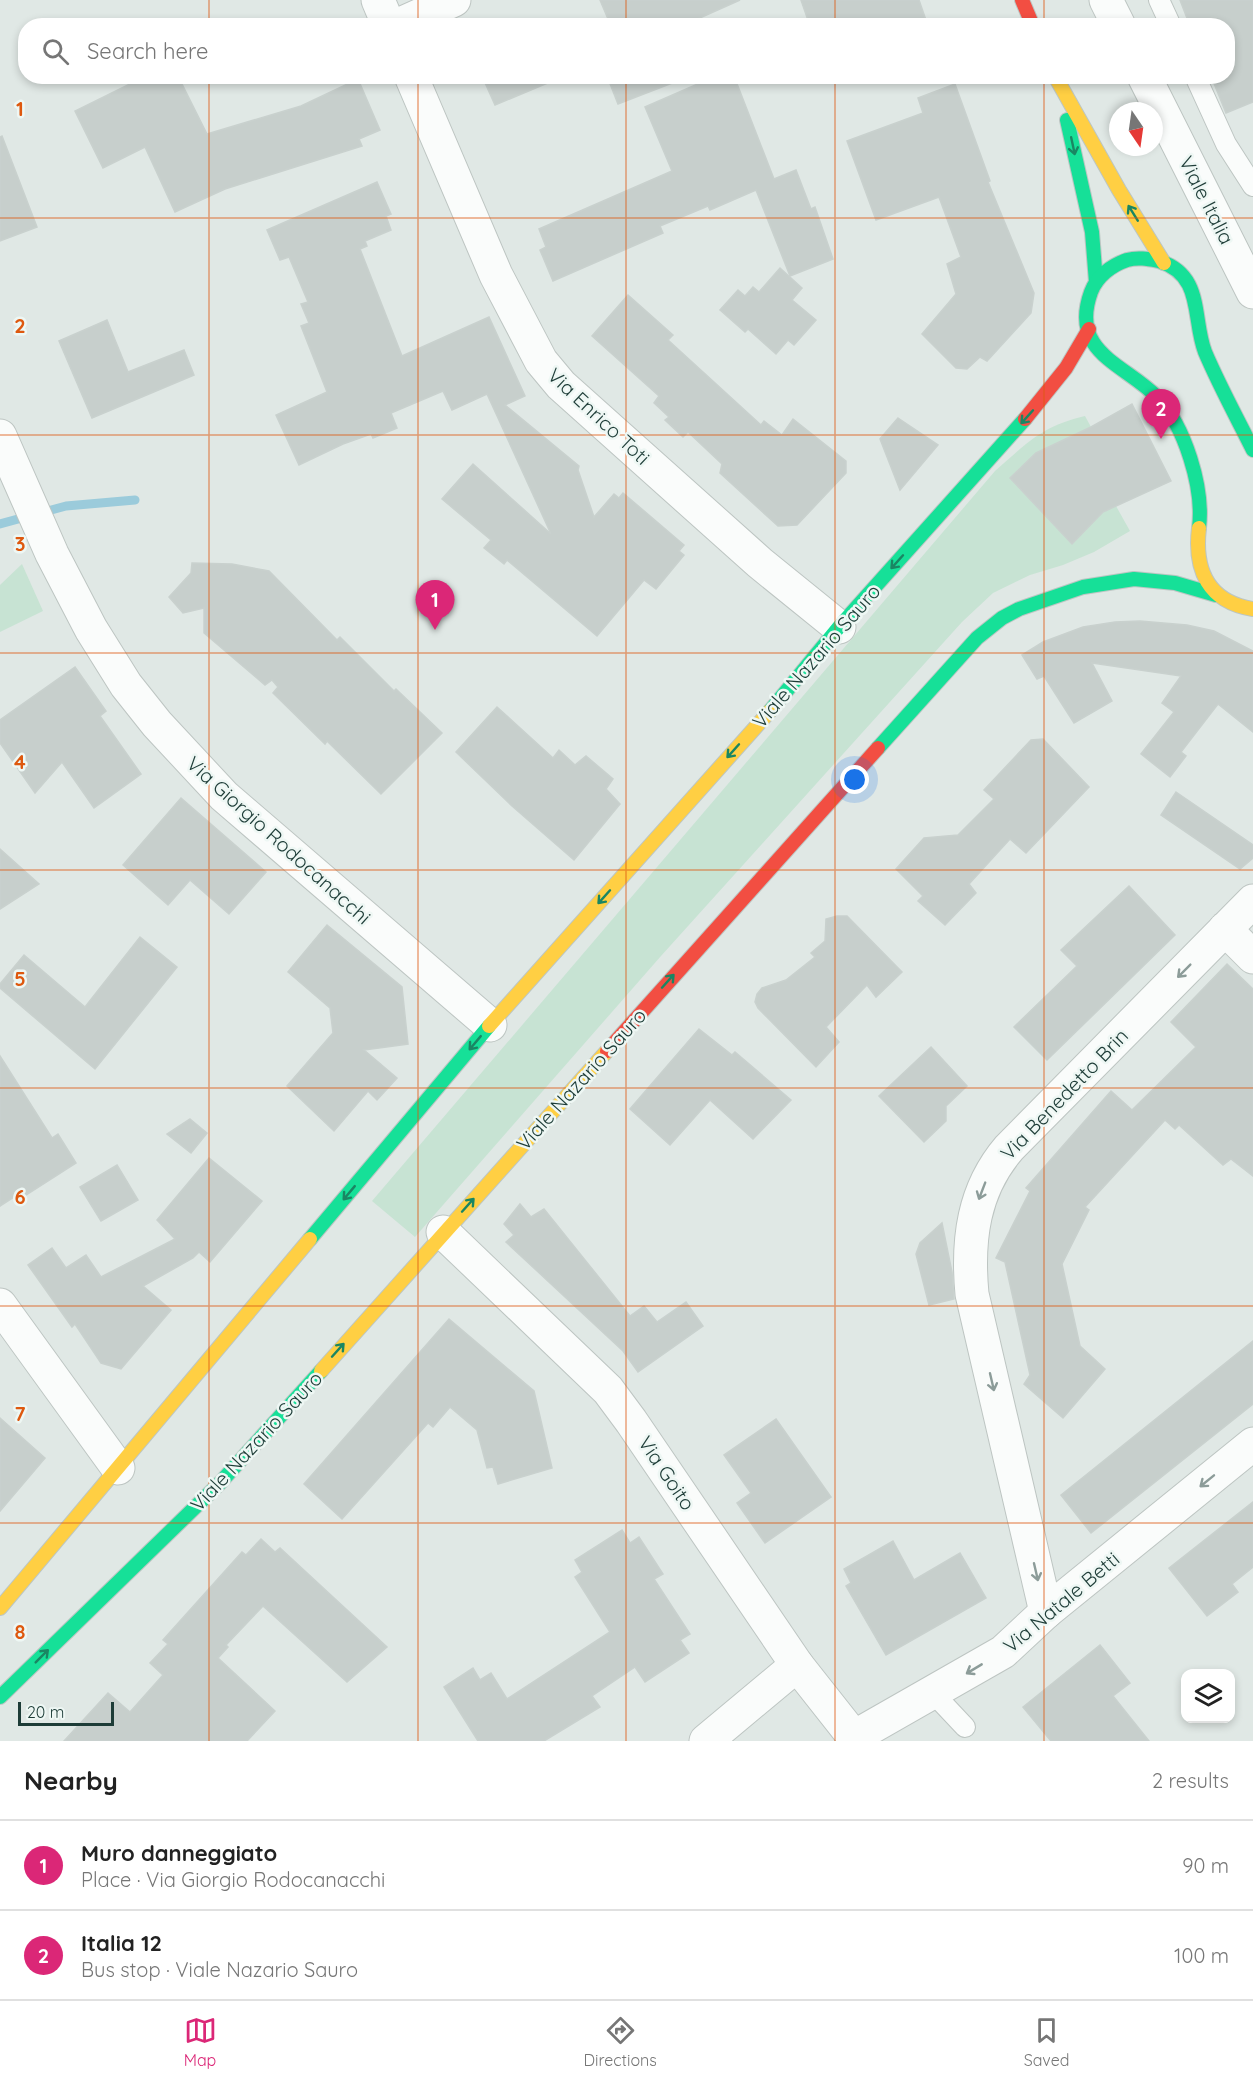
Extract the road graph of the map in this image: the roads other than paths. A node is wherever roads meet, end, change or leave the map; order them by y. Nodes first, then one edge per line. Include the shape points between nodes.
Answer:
1 (378, 0) edge
2 (454, 0) edge
3 (1022, 0) edge
4 (1106, 0) edge
5 (1159, 0) edge
6 (386, 18) edge
7 (414, 18) edge
8 (1030, 18) edge
9 (1115, 18) edge
10 (1167, 18) edge
11 (414, 84) edge
12 (1057, 84) edge
13 (1058, 84) edge
14 (1148, 84) edge
15 (1199, 84) edge
16 (1250, 175) edge
17 (1164, 263) junction
18 (1096, 282) junction
19 (1253, 292) edge
20 (1089, 329) junction
21 (1253, 450) edge
22 (9, 461) edge
23 (1216, 596) junction
24 (1253, 609) edge
25 (839, 627) junction
26 (1253, 901) edge
27 (1225, 930) junction
28 (1253, 957) edge
29 (490, 1025) junction
30 (444, 1232) junction
31 (0, 1305) edge
32 (1253, 1444) edge
33 (118, 1468) junction
34 (0, 1608) edge
35 (1046, 1612) junction
36 (797, 1665) junction
37 (933, 1693) junction
38 (0, 1697) edge
39 (965, 1727) dead end
40 (856, 1739) edge
41 (706, 1741) edge

1 - 6 street
2 - 7 street
3 - 8 main road
4 - 9 street
5 - 10 lane
11 - 25 street, Via Enrico Toti via 496,275 541,361 561,385
12 -> 18 main road via 1092,232
17 -> 13 main road
14 - 19 street, Viale Italia
15 - 16 lane via 1226,144
17 - 18 main road via 1126,259 1113,265
17 - 21 main road via 1180,273 1194,295 1209,360
18 - 20 main road via 1088,301
20 - 23 main road via 1106,359 1160,399 1177,430 1201,502 1200,565
20 -> 25 main road, Viale Nazario Sauro via 1064,372 1039,404
22 - 29 street, Via Giorgio Rodocanacchi via 91,629 126,685 157,724 224,796
23 - 24 main road, Viale Nazario Sauro
30 -> 23 main road, Viale Nazario Sauro via 969,646 994,623 1050,598 1120,581 1148,579 1188,585
25 -> 29 main road, Viale Nazario Sauro via 765,716
26 - 27 street, Via Benedetto Brin
27 - 28 street
27 -> 35 street, Via Benedetto Brin via 1009,1148 991,1173 976,1208 969,1262 972,1294
29 -> 33 main road, Viale Nazario Sauro
30 - 36 street, Via Goito via 609,1390
38 -> 30 main road, Viale Nazario Sauro via 220,1483
31 - 33 street
32 -> 35 street, Via Natale Betti
33 - 34 main road, Viale Nazario Sauro
35 -> 37 street, Via Natale Betti via 1003,1652
36 - 40 street, Via Goito
36 - 41 street
37 - 39 lane
37 - 40 street, Via Natale Betti

